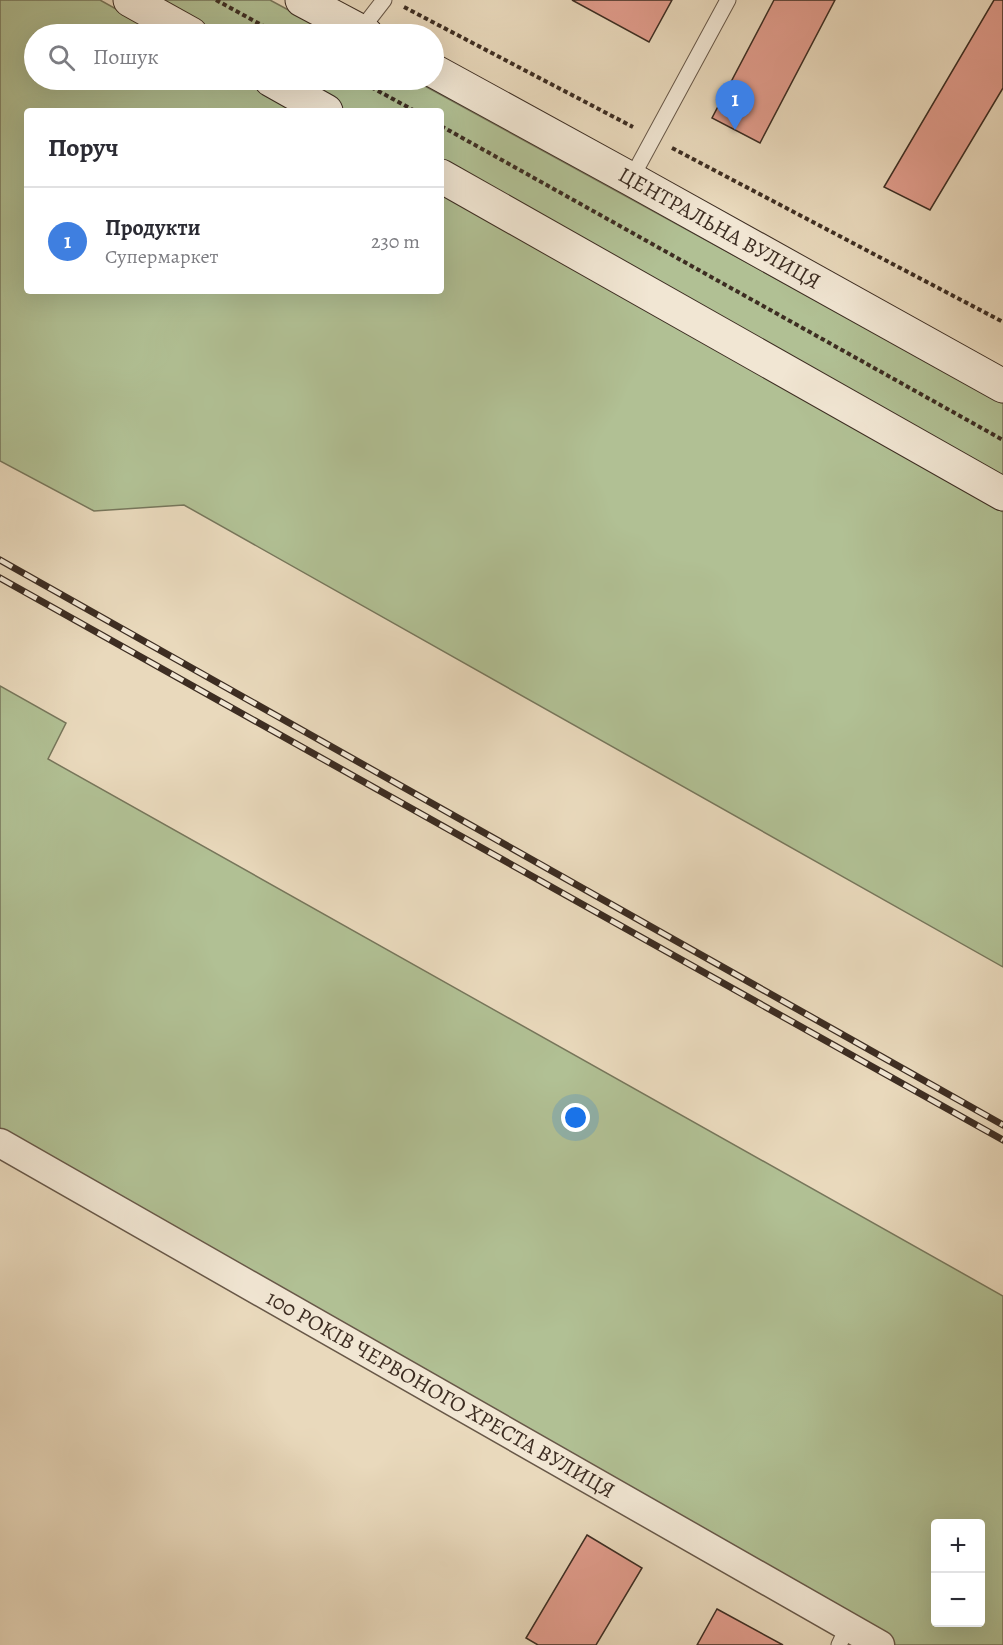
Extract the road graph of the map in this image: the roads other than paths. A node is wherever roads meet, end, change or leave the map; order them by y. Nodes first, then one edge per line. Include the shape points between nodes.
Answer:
1 (130, 0) edge
2 (302, 0) edge
3 (384, 0) edge
4 (728, 0) edge
5 (173, 24) edge
6 (346, 24) edge
7 (369, 24) edge
8 (444, 76) edge
9 (289, 90) edge
10 (321, 108) edge
11 (444, 178) edge
12 (631, 179) junction
13 (1003, 386) edge
14 (1003, 494) edge
15 (0, 1143) edge
16 (843, 1636) edge
17 (880, 1645) edge

1 - 5 main road
2 - 6 main road
3 - 7 lane
4 - 12 lane
8 - 12 main road, ЦЕНТРАЛЬНА ВУЛИЦЯ
9 - 10 main road
11 - 14 main road
12 - 13 main road, ЦЕНТРАЛЬНА ВУЛИЦЯ
15 - 16 street, 100 РОКІВ ЧЕРВОНОГО ХРЕСТА ВУЛИЦЯ
16 - 17 street, 100 РОКІВ ЧЕРВОНОГО ХРЕСТА ВУЛИЦЯ

